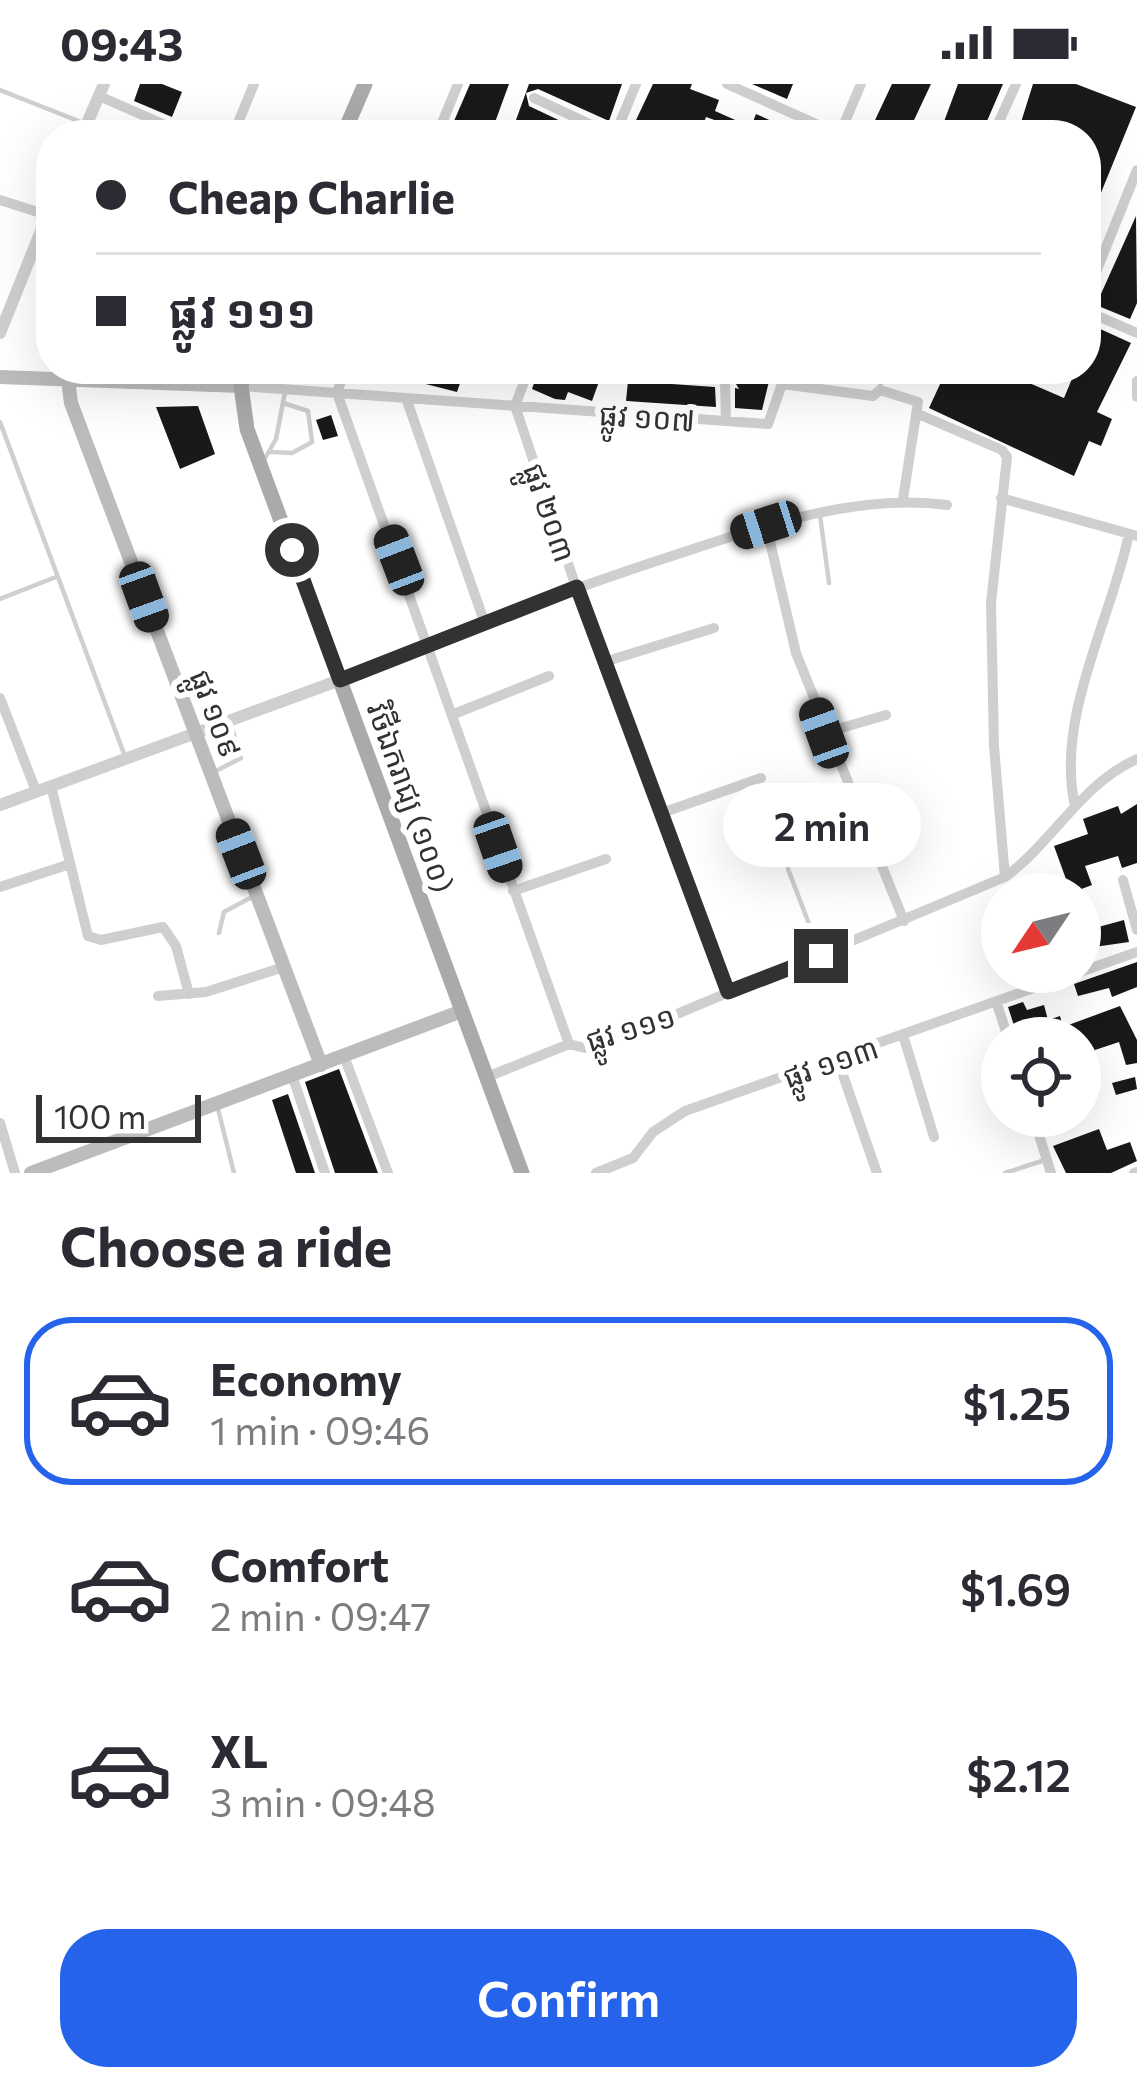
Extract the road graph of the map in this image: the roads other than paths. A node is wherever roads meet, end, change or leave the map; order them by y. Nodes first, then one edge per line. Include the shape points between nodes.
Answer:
1 (254, 84) edge
2 (365, 84) edge
3 (458, 84) edge
4 (636, 84) edge
5 (727, 84) edge
6 (861, 84) edge
7 (1016, 84) edge
8 (0, 90) edge
9 (102, 90) edge
10 (534, 98) dead end
11 (63, 120) edge
12 (88, 120) edge
13 (159, 120) edge
14 (239, 120) edge
15 (350, 120) edge
16 (443, 120) edge
17 (582, 120) edge
18 (620, 120) edge
19 (802, 120) edge
20 (846, 120) edge
21 (1000, 120) edge
22 (1137, 170) edge
23 (0, 200) edge
24 (36, 207) edge
25 (1122, 208) junction
26 (1137, 214) edge
27 (36, 243) edge
28 (1101, 260) edge
29 (1101, 317) edge
30 (0, 333) edge
31 (1137, 333) edge
32 (0, 377) edge
33 (36, 379) edge
34 (1137, 381) edge
35 (68, 384) edge
36 (245, 384) edge
37 (257, 384) edge
38 (340, 384) edge
39 (523, 384) edge
40 (725, 384) edge
41 (782, 384) joint
42 (881, 384) edge
43 (880, 390) junction
44 (337, 393) junction
45 (284, 396) junction
46 (1137, 397) edge
47 (406, 398) junction
48 (515, 406) junction
49 (918, 414) junction
50 (0, 422) edge
51 (726, 422) junction
52 (266, 458) junction
53 (1001, 498) junction
54 (903, 499) junction
55 (947, 506) dead end
56 (820, 515) junction
57 (766, 525) junction
58 (1133, 535) edge
59 (58, 576) junction
60 (830, 583) dead end
61 (577, 587) junction
62 (0, 599) edge
63 (484, 621) junction
64 (714, 628) dead end
65 (430, 643) junction
66 (604, 662) junction
67 (549, 676) dead end
68 (340, 680) junction
69 (0, 698) edge
70 (454, 714) junction
71 (886, 715) dead end
72 (230, 721) junction
73 (196, 733) junction
74 (824, 733) junction
75 (126, 759) junction
76 (1137, 759) edge
77 (211, 773) junction
78 (761, 778) dead end
79 (51, 786) junction
80 (36, 791) junction
81 (0, 805) edge
82 (1075, 806) junction
83 (659, 814) junction
84 (606, 859) dead end
85 (70, 864) junction
86 (788, 869) dead end
87 (1005, 873) edge
88 (1010, 873) edge
89 (1123, 880) dead end
90 (0, 887) edge
91 (981, 887) edge
92 (513, 891) junction
93 (256, 895) junction
94 (904, 921) junction
95 (1137, 930) edge
96 (219, 933) dead end
97 (1137, 952) edge
98 (821, 956) junction
99 (1101, 964) edge
100 (284, 967) junction
101 (728, 992) junction
102 (1019, 993) edge
103 (189, 994) junction
104 (158, 996) dead end
105 (996, 1001) junction
106 (463, 1011) junction
107 (1001, 1017) edge
108 (903, 1035) junction
109 (569, 1044) junction
110 (344, 1056) junction
111 (837, 1058) junction
112 (320, 1065) junction
113 (292, 1075) junction
114 (487, 1077) junction
115 (216, 1104) junction
116 (0, 1123) edge
117 (934, 1137) dead end
118 (1039, 1137) edge
119 (76, 1156) junction
120 (1046, 1159) junction
121 (15, 1173) edge
122 (32, 1173) edge
123 (82, 1173) edge
124 (234, 1173) edge
125 (325, 1173) edge
126 (388, 1173) edge
127 (522, 1173) edge
128 (596, 1173) edge
129 (877, 1173) edge
130 (1005, 1173) edge
131 (1051, 1173) edge

1 - 14 street
2 - 15 main road
3 - 16 street
4 - 18 street
5 - 19 street
6 - 20 street
7 - 21 street
8 - 11 lane
9 - 12 street
9 - 13 street
10 - 17 street
22 - 25 street
23 - 24 street
25 - 26 street
25 - 28 street
27 - 30 street
29 - 31 street
32 - 33 main road
34 - 46 street
35 - 73 main road, ផ្លូវ ១០៩
36 - 52 main road, វិថីឯករាជ្យ (១០០)
37 - 45 street, ផ្លូវ ១០៧
38 - 44 street
39 - 48 street
40 - 51 street
41 - 43 street via 873,396
41 - 51 street, ផ្លូវ ១០៧ via 771,423
42 - 43 lane
43 - 49 street via 916,400
44 - 45 street, ផ្លូវ ១០៧
44 - 47 street, ផ្លូវ ១០៧
44 - 65 street
45 - 52 lane
45 - 52 lane via 308,411 312,442
47 - 48 street, ផ្លូវ ១០៧
47 - 63 street
48 - 51 street, ផ្លូវ ១០៧
48 - 61 street, ផ្លូវ ២០៣
49 - 53 street via 1002,450 1008,463
49 - 54 street
50 - 59 lane
52 - 68 main road, វិថីឯករាជ្យ (១០០)
53 - 58 street
53 - 87 street via 991,603
54 - 55 street
54 - 56 street
56 - 57 street
56 - 60 lane
57 - 61 street
57 - 74 street
58 - 82 street via 1073,742
59 - 62 lane
59 - 75 lane
61 - 63 street
61 - 66 street, ផ្លូវ ២០៣
63 - 65 street
64 - 66 street
65 - 68 street
65 - 70 street
66 - 83 street, ផ្លូវ ២០៣
67 - 70 street
68 - 72 street
68 - 106 main road, វិថីឯករាជ្យ (១០០)
69 - 80 street
70 - 92 street
71 - 74 street
72 - 73 street
72 - 77 lane via 241,758
73 - 75 street
73 - 77 main road, ផ្លូវ ១០៩
74 - 94 street
75 - 79 street
76 - 82 street, ផ្លូវ ១១១
77 - 93 main road, ផ្លូវ ១០៩
78 - 83 street
79 - 80 street
79 - 85 street
80 - 81 street
82 - 88 street, ផ្លូវ ១១១
83 - 101 street, ផ្លូវ ២០៣
84 - 92 street
85 - 90 street
85 - 103 street via 88,936 164,927
86 - 98 lane
89 - 95 street
91 - 94 street, ផ្លូវ ១១១
92 - 109 street
93 - 96 lane via 224,912
93 - 100 main road, ផ្លូវ ១០៩
94 - 98 street, ផ្លូវ ១១១
97 - 99 street, ផ្លូវ ១១៣
98 - 101 street, ផ្លូវ ១១១
100 - 103 street
100 - 112 main road, ផ្លូវ ១០៩
101 - 109 street, ផ្លូវ ១១១ via 585,1048
102 - 105 street, ផ្លូវ ១១៣
103 - 104 street
105 - 107 street
105 - 108 street, ផ្លូវ ១១៣
106 - 110 main road
106 - 114 main road, វិថីឯករាជ្យ (១០០)
108 - 111 street, ផ្លូវ ១១៣
108 - 117 street
109 - 114 street, ផ្លូវ ១១១
110 - 112 main road
110 - 126 street
111 - 128 street, ផ្លូវ ១១៣ via 685,1111 633,1158
111 - 129 street
112 - 113 main road
113 - 115 main road
113 - 125 street
114 - 127 main road, វិថីឯករាជ្យ (១០០)
115 - 119 main road
115 - 124 lane
116 - 121 street
118 - 120 street
119 - 122 main road
119 - 123 lane
120 - 130 lane
120 - 131 street

